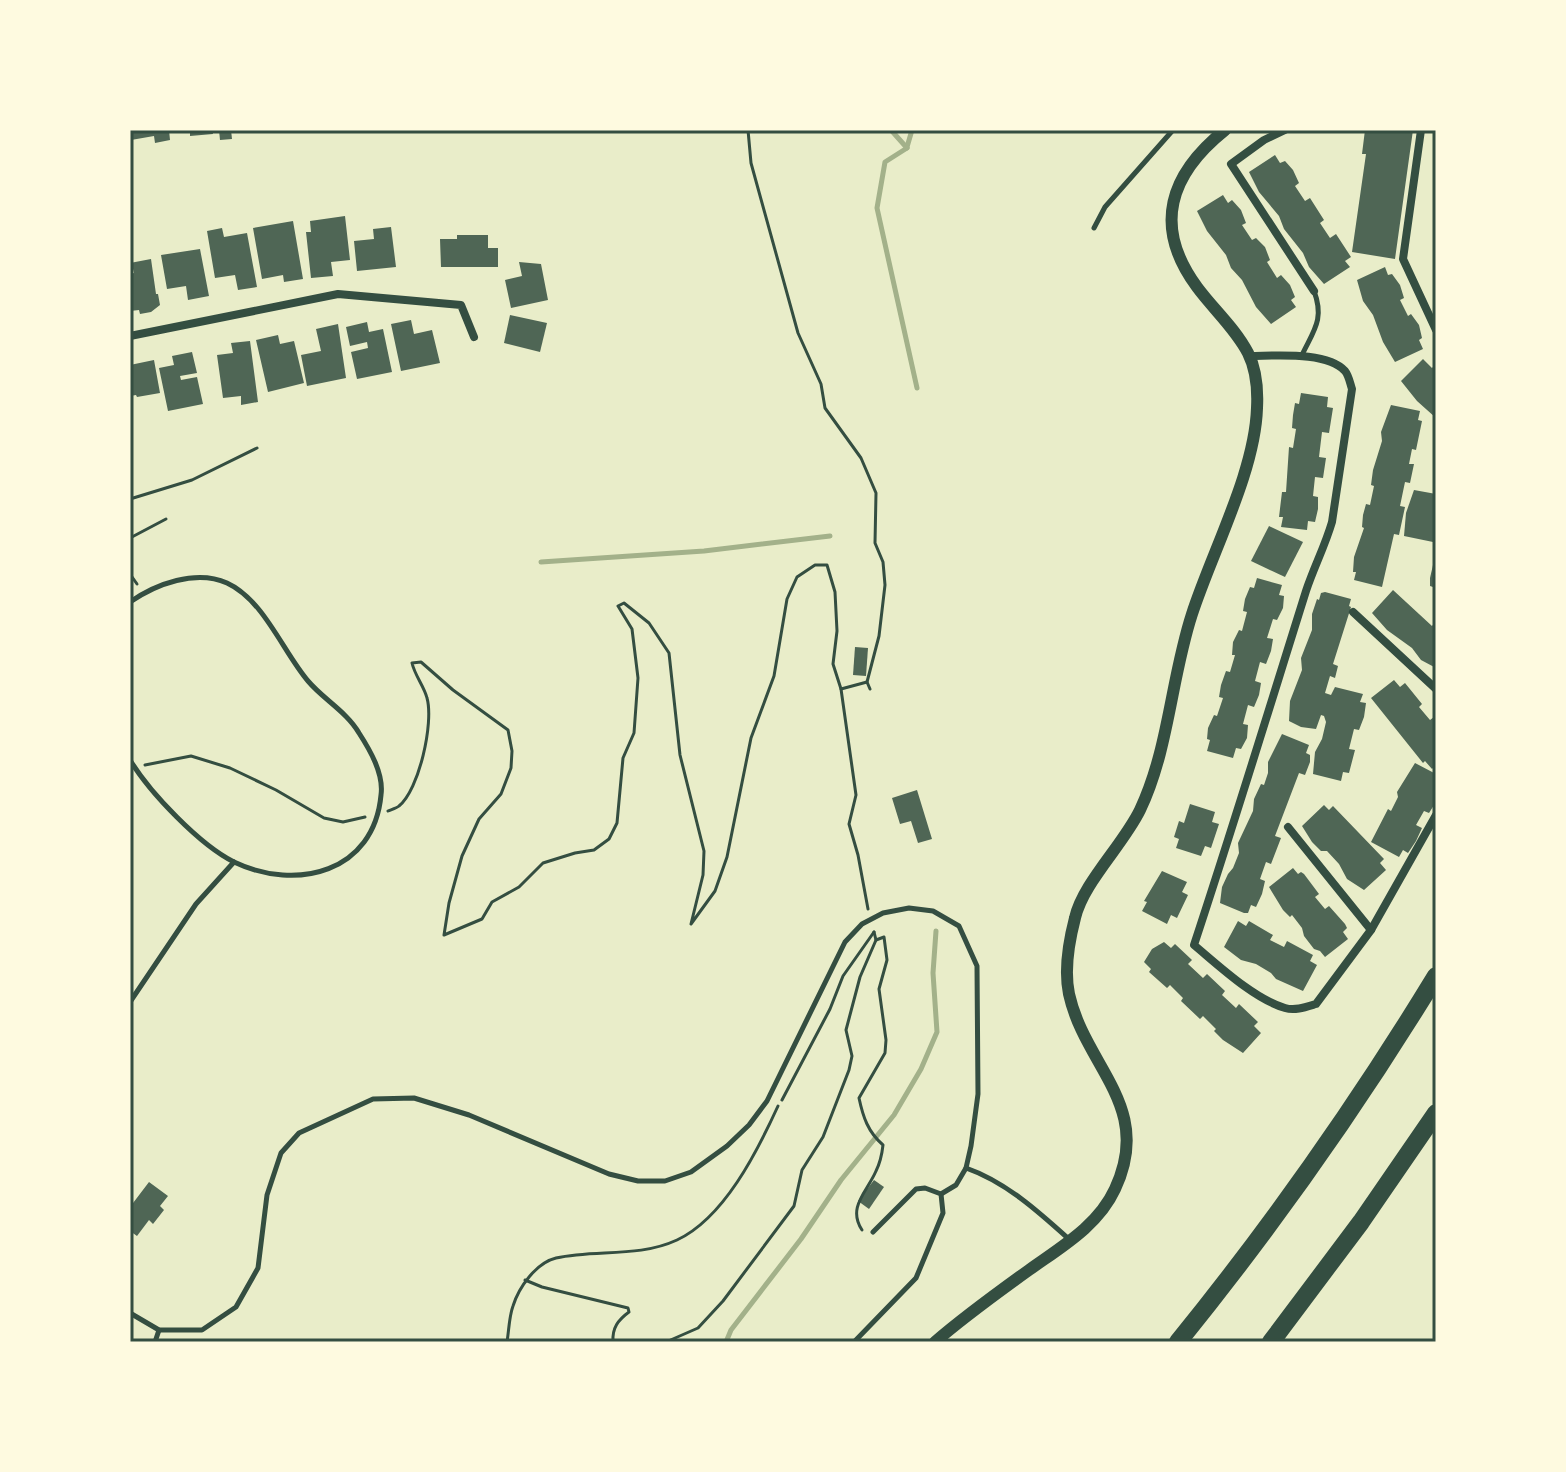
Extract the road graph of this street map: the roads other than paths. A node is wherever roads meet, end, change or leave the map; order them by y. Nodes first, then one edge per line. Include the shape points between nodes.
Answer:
1 (1173, 130) edge
2 (1225, 130) edge
3 (1285, 130) edge
4 (1421, 130) edge
5 (1094, 228) dead end
6 (1314, 291) joint
7 (1436, 330) edge
8 (130, 336) edge
9 (474, 337) dead end
10 (1250, 356) junction
11 (1301, 357) junction
12 (130, 602) edge
13 (1353, 612) dead end
14 (1436, 689) edge
15 (130, 760) edge
16 (1436, 815) edge
17 (1288, 827) dead end
18 (234, 862) junction
19 (1371, 930) junction
20 (1436, 976) edge
21 (130, 1002) edge
22 (1436, 1113) edge
23 (966, 1168) junction
24 (941, 1194) junction
25 (873, 1232) dead end
26 (1070, 1241) junction
27 (130, 1313) edge
28 (159, 1330) junction
29 (155, 1342) edge
30 (854, 1342) edge
31 (935, 1342) edge
32 (1178, 1342) edge
33 (1271, 1342) edge

1 - 5 lane via 1105,207
2 - 10 street via 1189,164 1177,184 1173,233 1194,283
3 - 6 street via 1231,164
4 - 7 street via 1403,259
6 - 11 lane via 1319,320
8 - 9 street via 338,294 461,305
10 - 11 street
10 - 26 street via 1258,385 1251,452 1191,616 1153,774 1126,838 1076,914 1069,992 1124,1112 1128,1141 1114,1192 1098,1217
11 - 19 street via 1332,362 1347,373 1352,389 1332,522 1194,945 1246,987 1285,1008 1302,1009 1326,993
12 - 18 lane via 145,591 195,577 229,583 266,620 307,680 357,729 375,761 382,792 377,815 367,841 339,866 281,876
13 - 14 street
15 - 18 lane via 177,817
16 - 19 street
17 - 19 street
18 - 21 lane via 196,904
20 - 32 highway via 1323,1150
22 - 33 highway
23 - 24 lane via 956,1185
23 - 26 lane via 987,1175
23 - 28 lane via 978,1094 977,966 959,926 933,911 883,913 845,942 767,1101 727,1146 691,1172 665,1181 638,1181 428,1102 373,1099 299,1133 281,1153 267,1195 258,1268 236,1307 202,1330
24 - 25 lane via 916,1189
24 - 30 lane via 943,1213 916,1278
26 - 31 street
27 - 28 lane
28 - 29 lane

